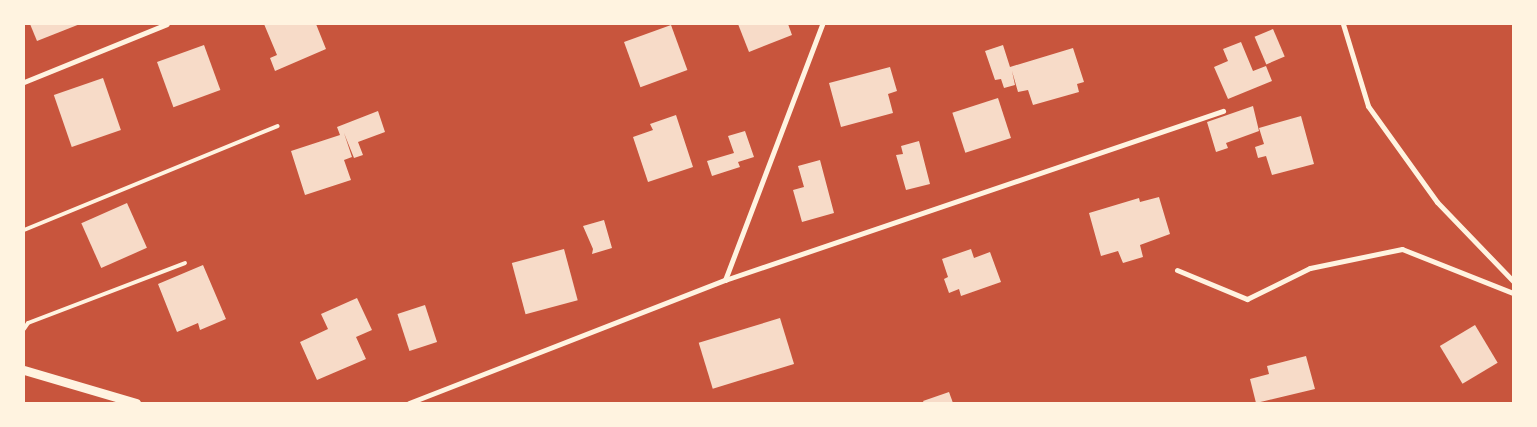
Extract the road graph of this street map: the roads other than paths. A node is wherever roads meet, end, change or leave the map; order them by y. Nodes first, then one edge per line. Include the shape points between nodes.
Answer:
1 (166, 24) edge
2 (822, 24) edge
3 (1343, 24) edge
4 (24, 82) edge
5 (1223, 111) dead end
6 (278, 126) dead end
7 (24, 230) edge
8 (185, 263) dead end
9 (1177, 270) dead end
10 (725, 280) junction
11 (1513, 281) edge
12 (1513, 293) edge
13 (24, 329) edge
14 (24, 370) edge
15 (136, 403) edge
16 (409, 403) edge

1 - 4 street
2 - 10 street
3 - 11 street via 1368,106 1437,202
5 - 10 street
6 - 7 lane
8 - 13 lane via 28,324
9 - 12 street via 1247,299 1310,268 1402,249
10 - 16 street
14 - 15 street

